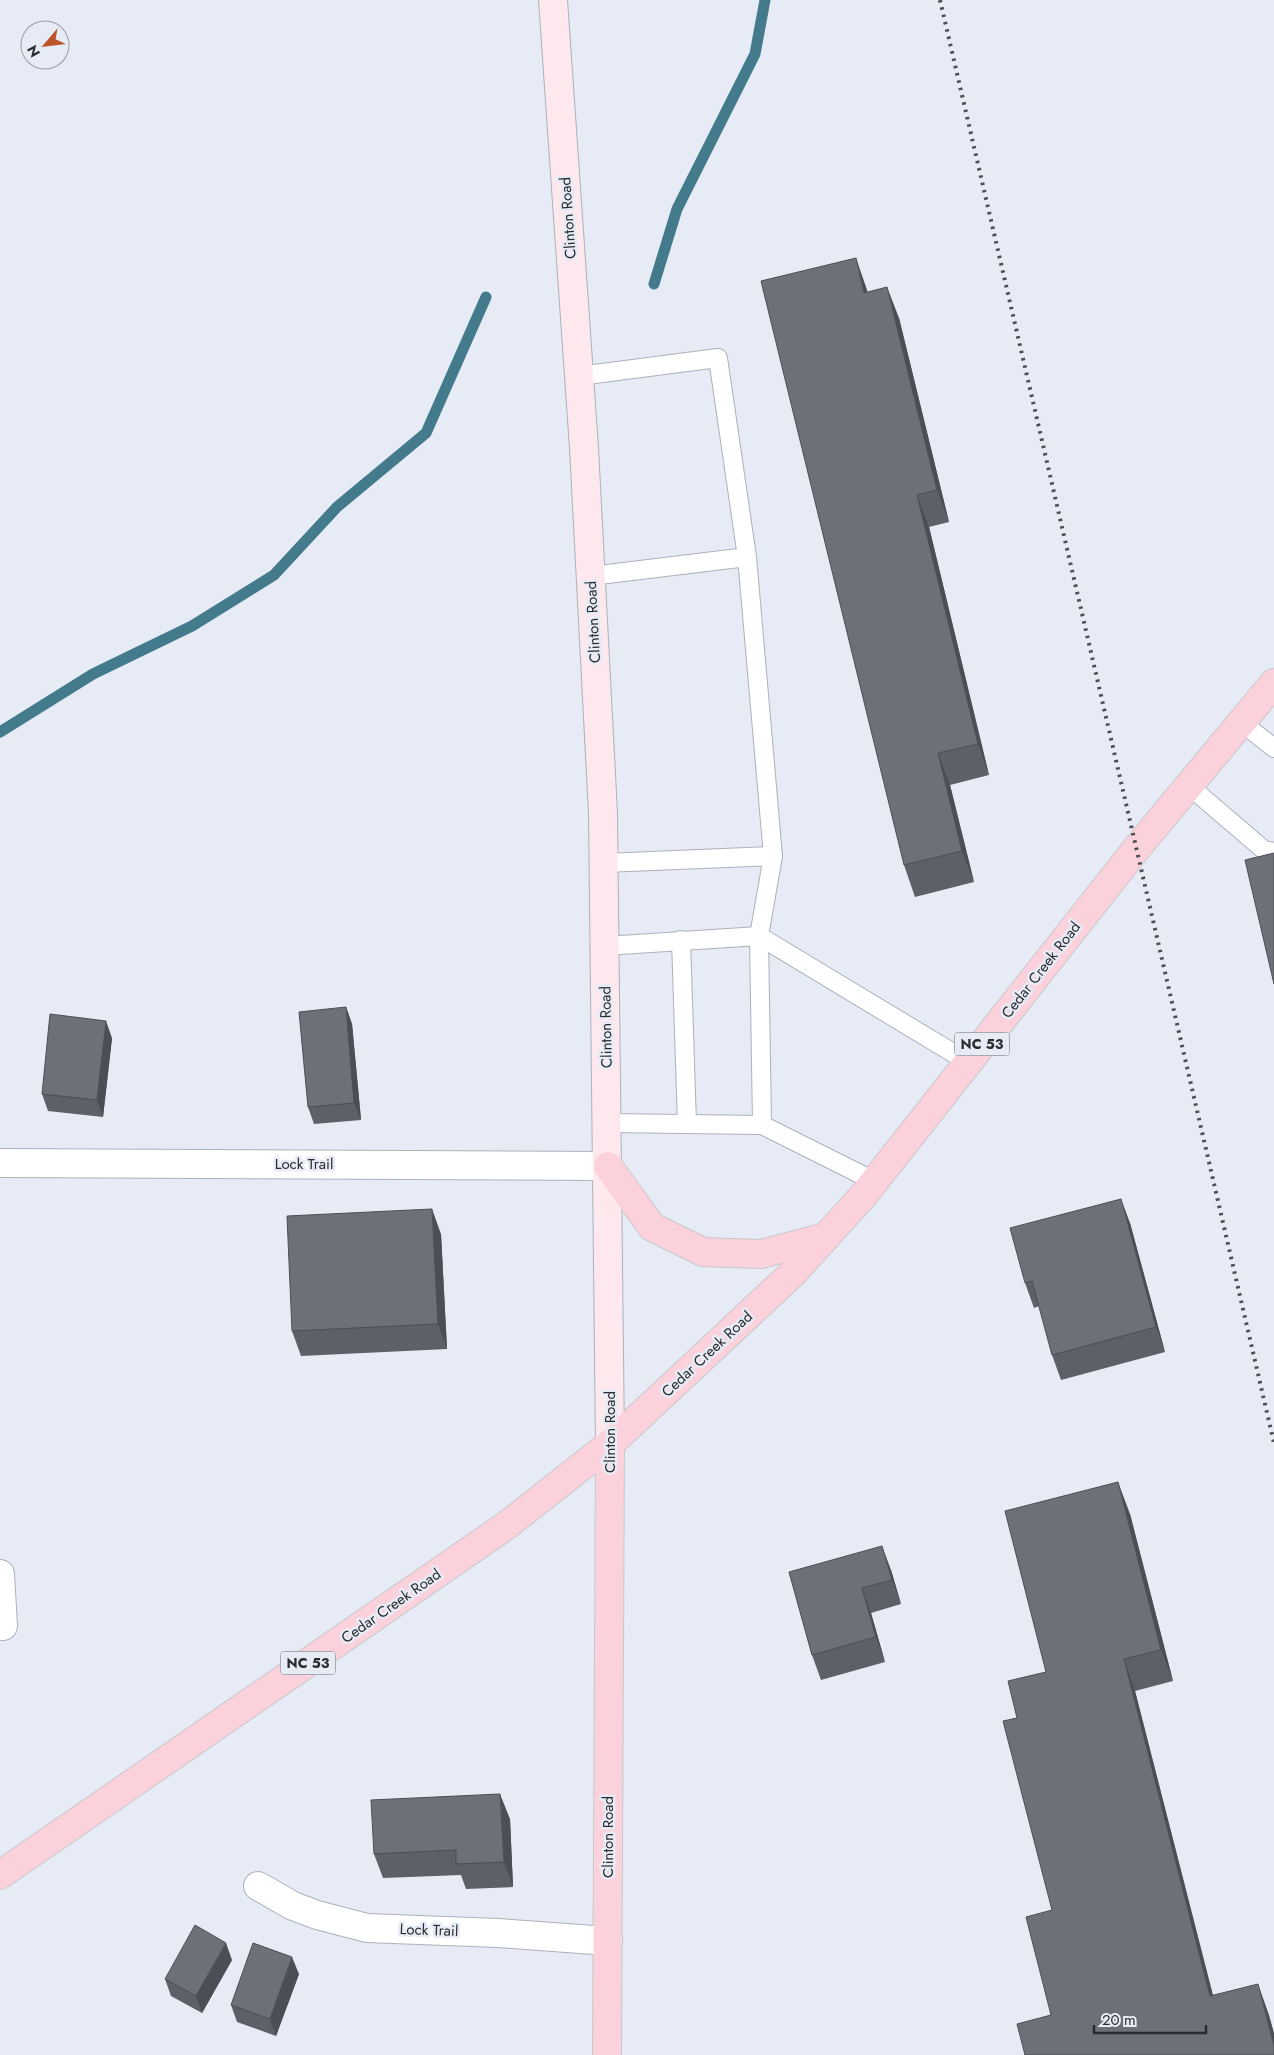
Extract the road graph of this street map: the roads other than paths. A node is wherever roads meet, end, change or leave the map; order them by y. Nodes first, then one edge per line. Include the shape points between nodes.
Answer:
1 (553, 0) edge
2 (579, 376) junction
3 (747, 557) junction
4 (590, 576) junction
5 (1274, 683) edge
6 (1241, 722) junction
7 (1274, 748) edge
8 (1188, 785) junction
9 (1274, 852) edge
10 (773, 856) junction
11 (604, 863) junction
12 (760, 936) junction
13 (681, 940) junction
14 (605, 946) junction
15 (968, 1062) junction
16 (607, 1123) junction
17 (687, 1124) junction
18 (762, 1124) junction
19 (0, 1163) edge
20 (608, 1166) junction
21 (874, 1180) junction
22 (826, 1237) junction
23 (610, 1444) junction
24 (0, 1574) edge
25 (3, 1626) dead end
26 (0, 1875) edge
27 (258, 1886) dead end
28 (608, 1941) junction
29 (607, 2055) edge

1 - 2 main road, Clinton Road
2 - 3 lane via 718,358
2 - 4 main road, Clinton Road
3 - 4 lane
3 - 10 lane
4 - 11 main road, Clinton Road
5 - 6 main road, Cedar Creek Road / NC 53
6 - 7 lane
6 - 8 main road, Cedar Creek Road / NC 53
8 - 9 lane via 1264,850
8 - 15 main road, Cedar Creek Road / NC 53
10 - 11 lane
10 - 12 lane
11 - 14 main road, Clinton Road
12 - 13 lane
12 - 15 lane
12 - 18 lane
13 - 14 lane
13 - 17 lane
14 - 16 main road, Clinton Road
15 - 21 main road, Cedar Creek Road / NC 53
16 - 17 lane
16 - 20 main road, Clinton Road
17 - 18 lane
18 - 21 lane
19 - 20 street, Lock Trail
20 - 22 main road via 652,1227 703,1252 761,1254
20 - 23 main road, Clinton Road
21 - 22 main road, Cedar Creek Road / NC 53
22 - 23 main road, Cedar Creek Road / NC 53 via 794,1272
23 - 26 main road, Cedar Creek Road / NC 53 via 507,1525
23 - 28 main road, Clinton Road
24 - 25 street
27 - 28 street, Lock Trail via 317,1916 367,1928 498,1932
28 - 29 main road, Clinton Road

